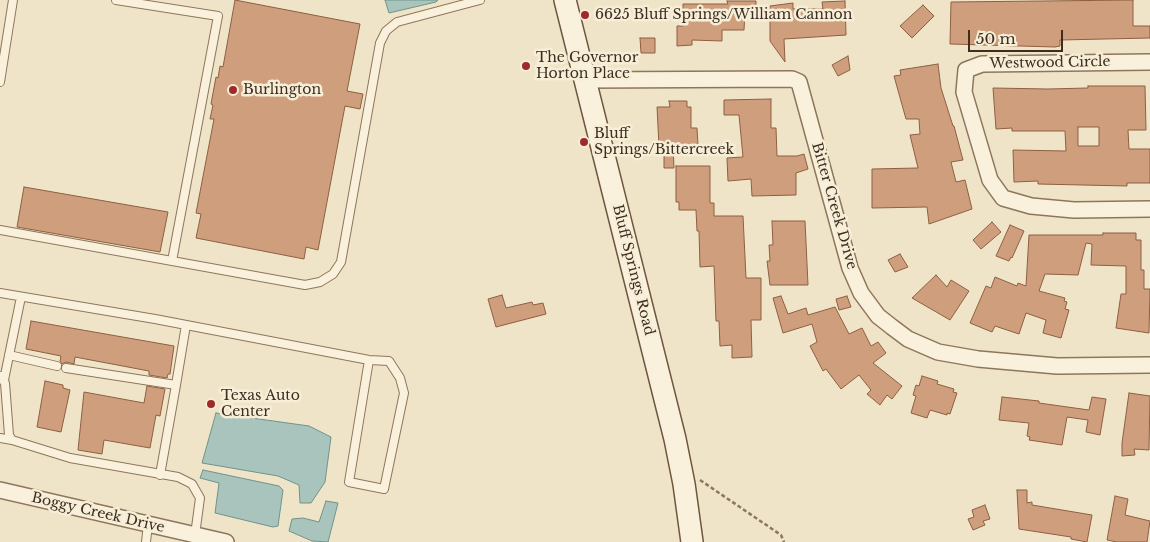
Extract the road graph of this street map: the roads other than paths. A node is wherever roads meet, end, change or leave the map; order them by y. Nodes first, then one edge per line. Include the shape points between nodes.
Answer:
1 (13, 0) edge
2 (116, 0) edge
3 (477, 0) edge
4 (565, 0) edge
5 (3, 52) edge
6 (1150, 62) edge
7 (585, 80) junction
8 (0, 82) edge
9 (1150, 209) edge
10 (0, 230) edge
11 (172, 261) junction
12 (0, 293) edge
13 (21, 297) junction
14 (186, 325) junction
15 (9, 355) junction
16 (369, 360) junction
17 (1150, 365) edge
18 (57, 366) dead end
19 (66, 368) dead end
20 (2, 378) edge
21 (176, 385) junction
22 (0, 438) edge
23 (12, 440) junction
24 (160, 475) junction
25 (0, 490) edge
26 (148, 524) junction
27 (194, 535) junction
28 (146, 542) edge
29 (226, 542) edge
30 (692, 542) edge

1 - 5 lane
2 - 11 lane via 218,16
3 - 11 lane via 397,22 386,31 380,42 341,262 333,274 320,282 305,285
4 - 7 street, Bluff Springs Road
5 - 8 lane
6 - 9 street, Westwood Circle via 982,64 966,70 964,92 990,180 1003,198 1032,206 1074,210
7 - 17 street, Bitter Creek Drive via 792,79 799,82 850,268 861,293 878,316 908,339 938,352 1057,366
7 - 30 street, Bluff Springs Road via 675,439
10 - 11 lane
12 - 13 lane
13 - 14 lane
13 - 15 lane
14 - 16 lane
14 - 21 lane
15 - 18 lane
15 - 20 lane
16 - 16 lane via 349,482 384,489 404,393 400,378 389,361
19 - 21 lane
20 - 23 lane
21 - 24 lane
22 - 23 lane
23 - 24 lane via 70,458
24 - 27 lane via 178,477 192,484 200,498
25 - 26 street, Boggy Creek Drive
26 - 27 street, Boggy Creek Drive
26 - 28 lane
27 - 29 street, Boggy Creek Drive

